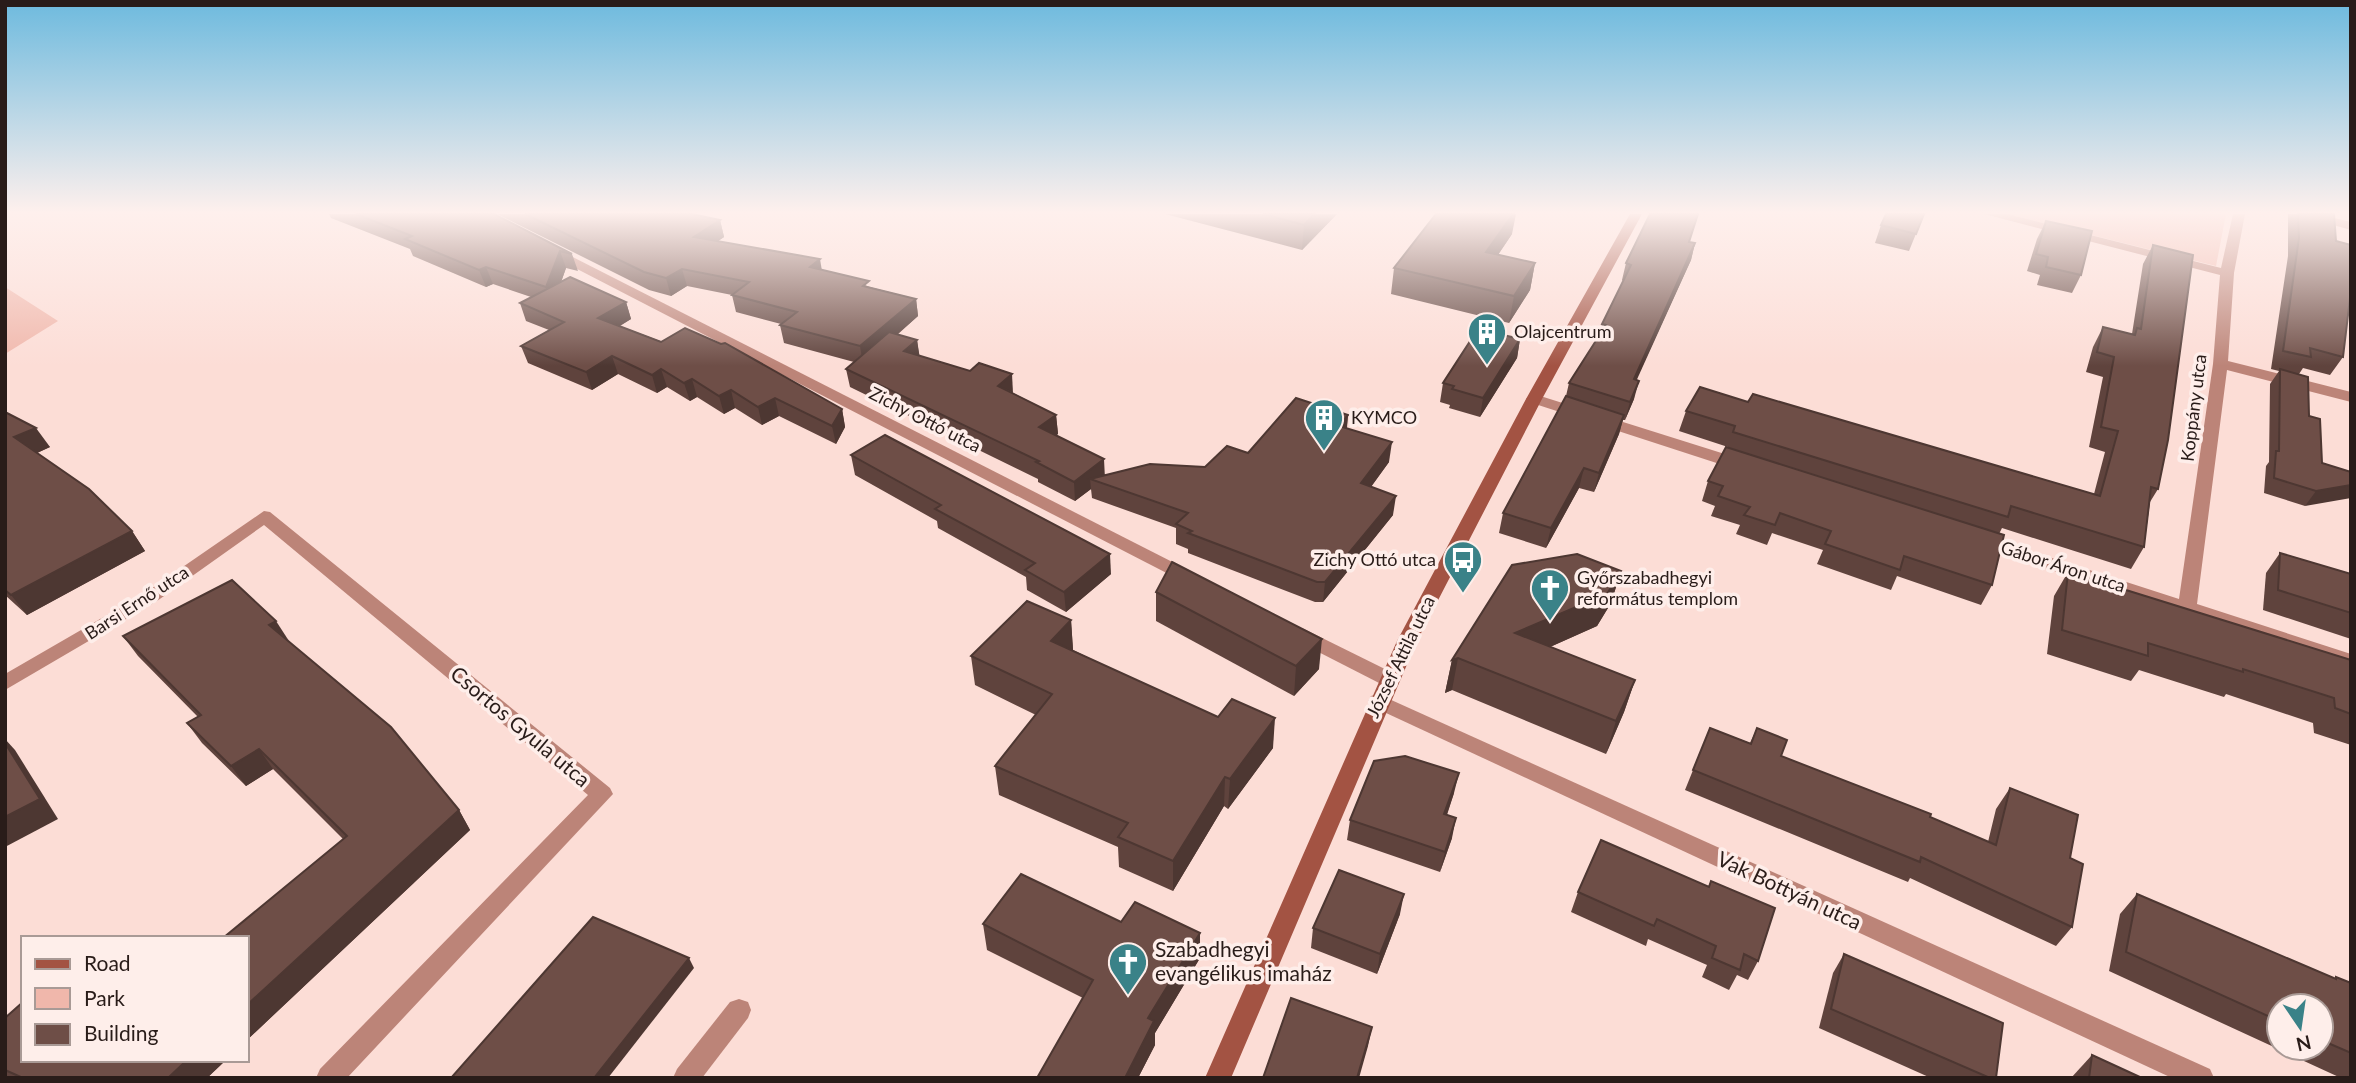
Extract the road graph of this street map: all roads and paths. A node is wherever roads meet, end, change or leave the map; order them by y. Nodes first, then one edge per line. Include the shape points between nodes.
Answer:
1 (581, 265) edge
2 (1608, 265) edge
3 (2193, 265) edge
4 (2229, 265) edge
5 (2227, 273) junction
6 (2220, 364) junction
7 (2351, 397) edge
8 (1534, 399) junction
9 (1759, 471) edge
10 (264, 516) joint
11 (1966, 537) edge
12 (1205, 585) edge
13 (2187, 607) junction
14 (1287, 627) edge
15 (2351, 661) edge
16 (1390, 680) junction
17 (5, 683) edge
18 (1378, 701) junction
19 (739, 1010) dead end
20 (329, 1078) edge
21 (686, 1078) edge
22 (1218, 1078) edge
23 (2201, 1078) edge

1 - 12 street, Zichy Ottó utca
2 - 8 street, József Attila utca
3 - 5 street
4 - 5 street, Koppány utca
5 - 6 street, Koppány utca
6 - 7 street
6 - 13 street, Koppány utca
8 - 9 street
8 - 16 street, József Attila utca
10 - 17 street, Barsi Ernő utca via 151,597
10 - 20 street, Csortos Gyula utca via 602,794
11 - 13 street, Gábor Áron utca
13 - 15 street, Gábor Áron utca
14 - 16 street
16 - 18 street, József Attila utca
18 - 22 street, József Attila utca
18 - 23 street, Vak Bottyán utca
19 - 21 street

